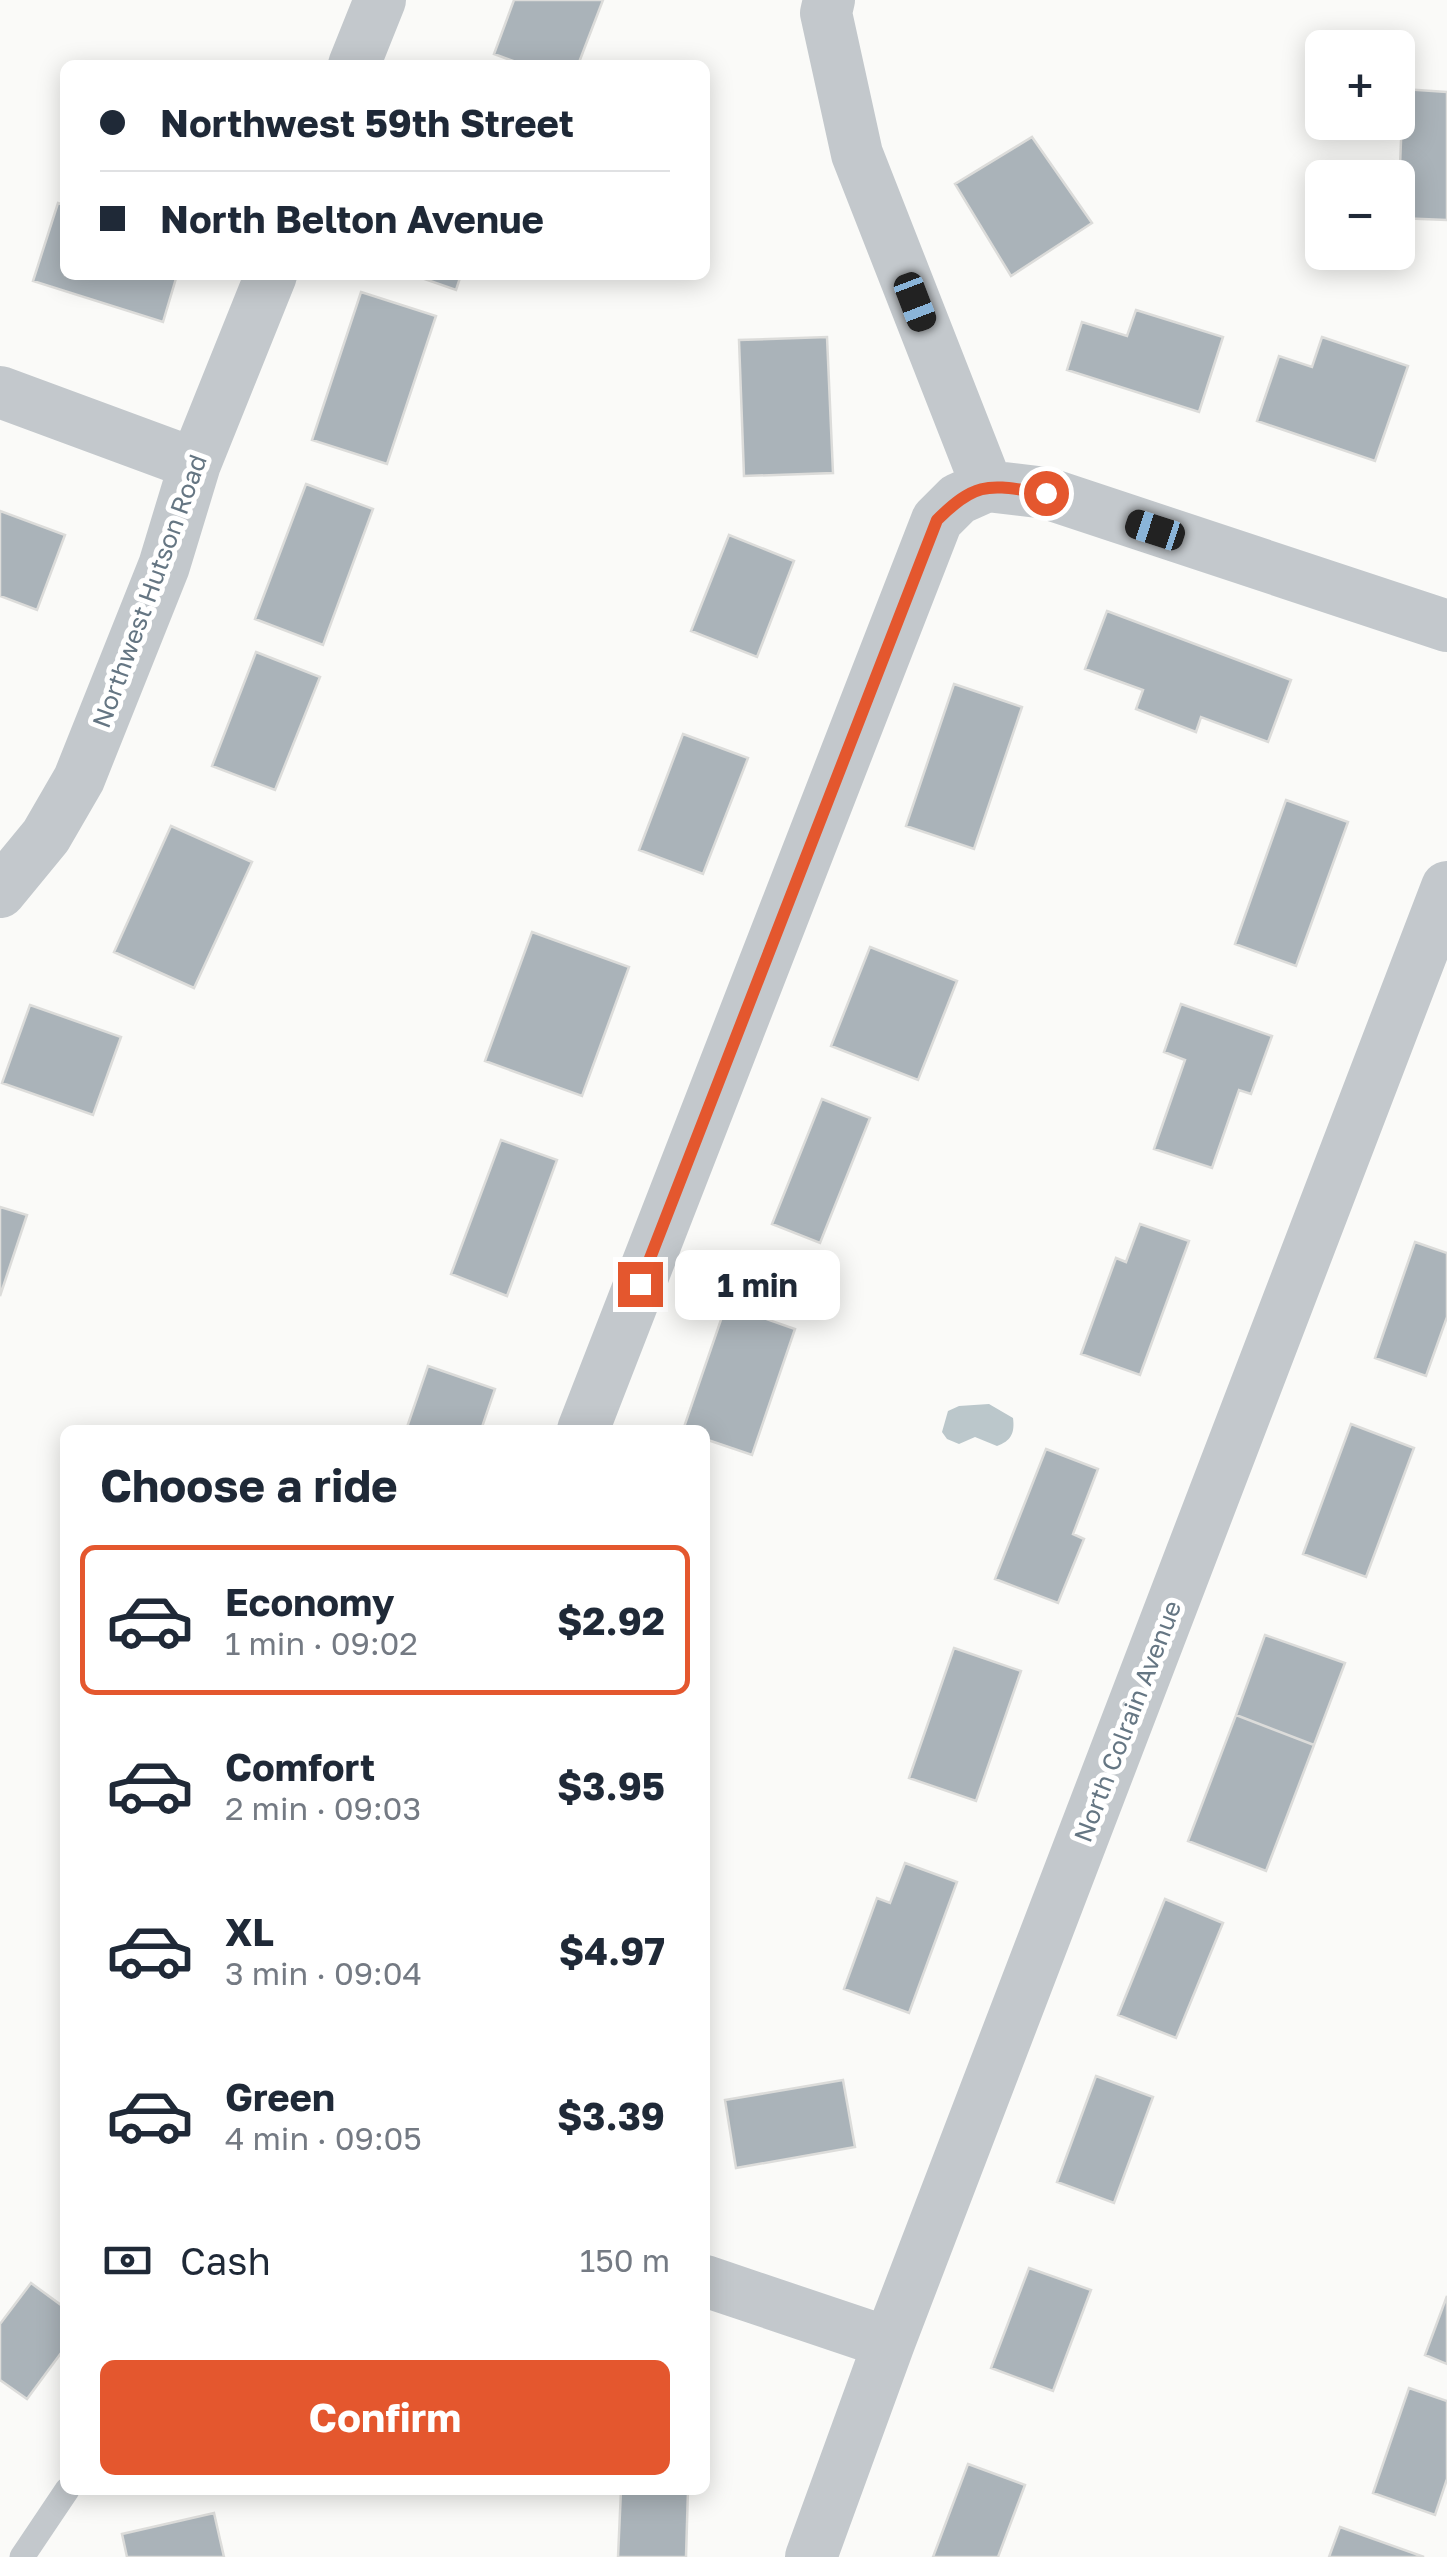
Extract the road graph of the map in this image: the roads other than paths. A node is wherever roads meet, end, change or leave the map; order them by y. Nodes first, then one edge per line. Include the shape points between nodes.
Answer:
1 (380, 0) edge
2 (829, 0) edge
3 (356, 60) edge
4 (269, 280) edge
5 (0, 392) edge
6 (195, 464) junction
7 (987, 486) junction
8 (1447, 626) edge
9 (1447, 886) edge
10 (0, 892) edge
11 (586, 1425) edge
12 (710, 2283) edge
13 (889, 2343) junction
14 (63, 2495) edge
15 (22, 2557) edge
16 (811, 2557) edge

1 - 3 street
2 - 7 street via 826,13 858,154
4 - 6 street, Northwest Hutson Road
5 - 6 street
6 - 10 street, Northwest Hutson Road via 164,566 79,778 46,836
7 - 8 street via 1046,493
7 - 11 street via 958,499 937,520
9 - 13 street, North Colrain Avenue
12 - 13 street
13 - 16 street, North Colrain Avenue
14 - 15 lane

